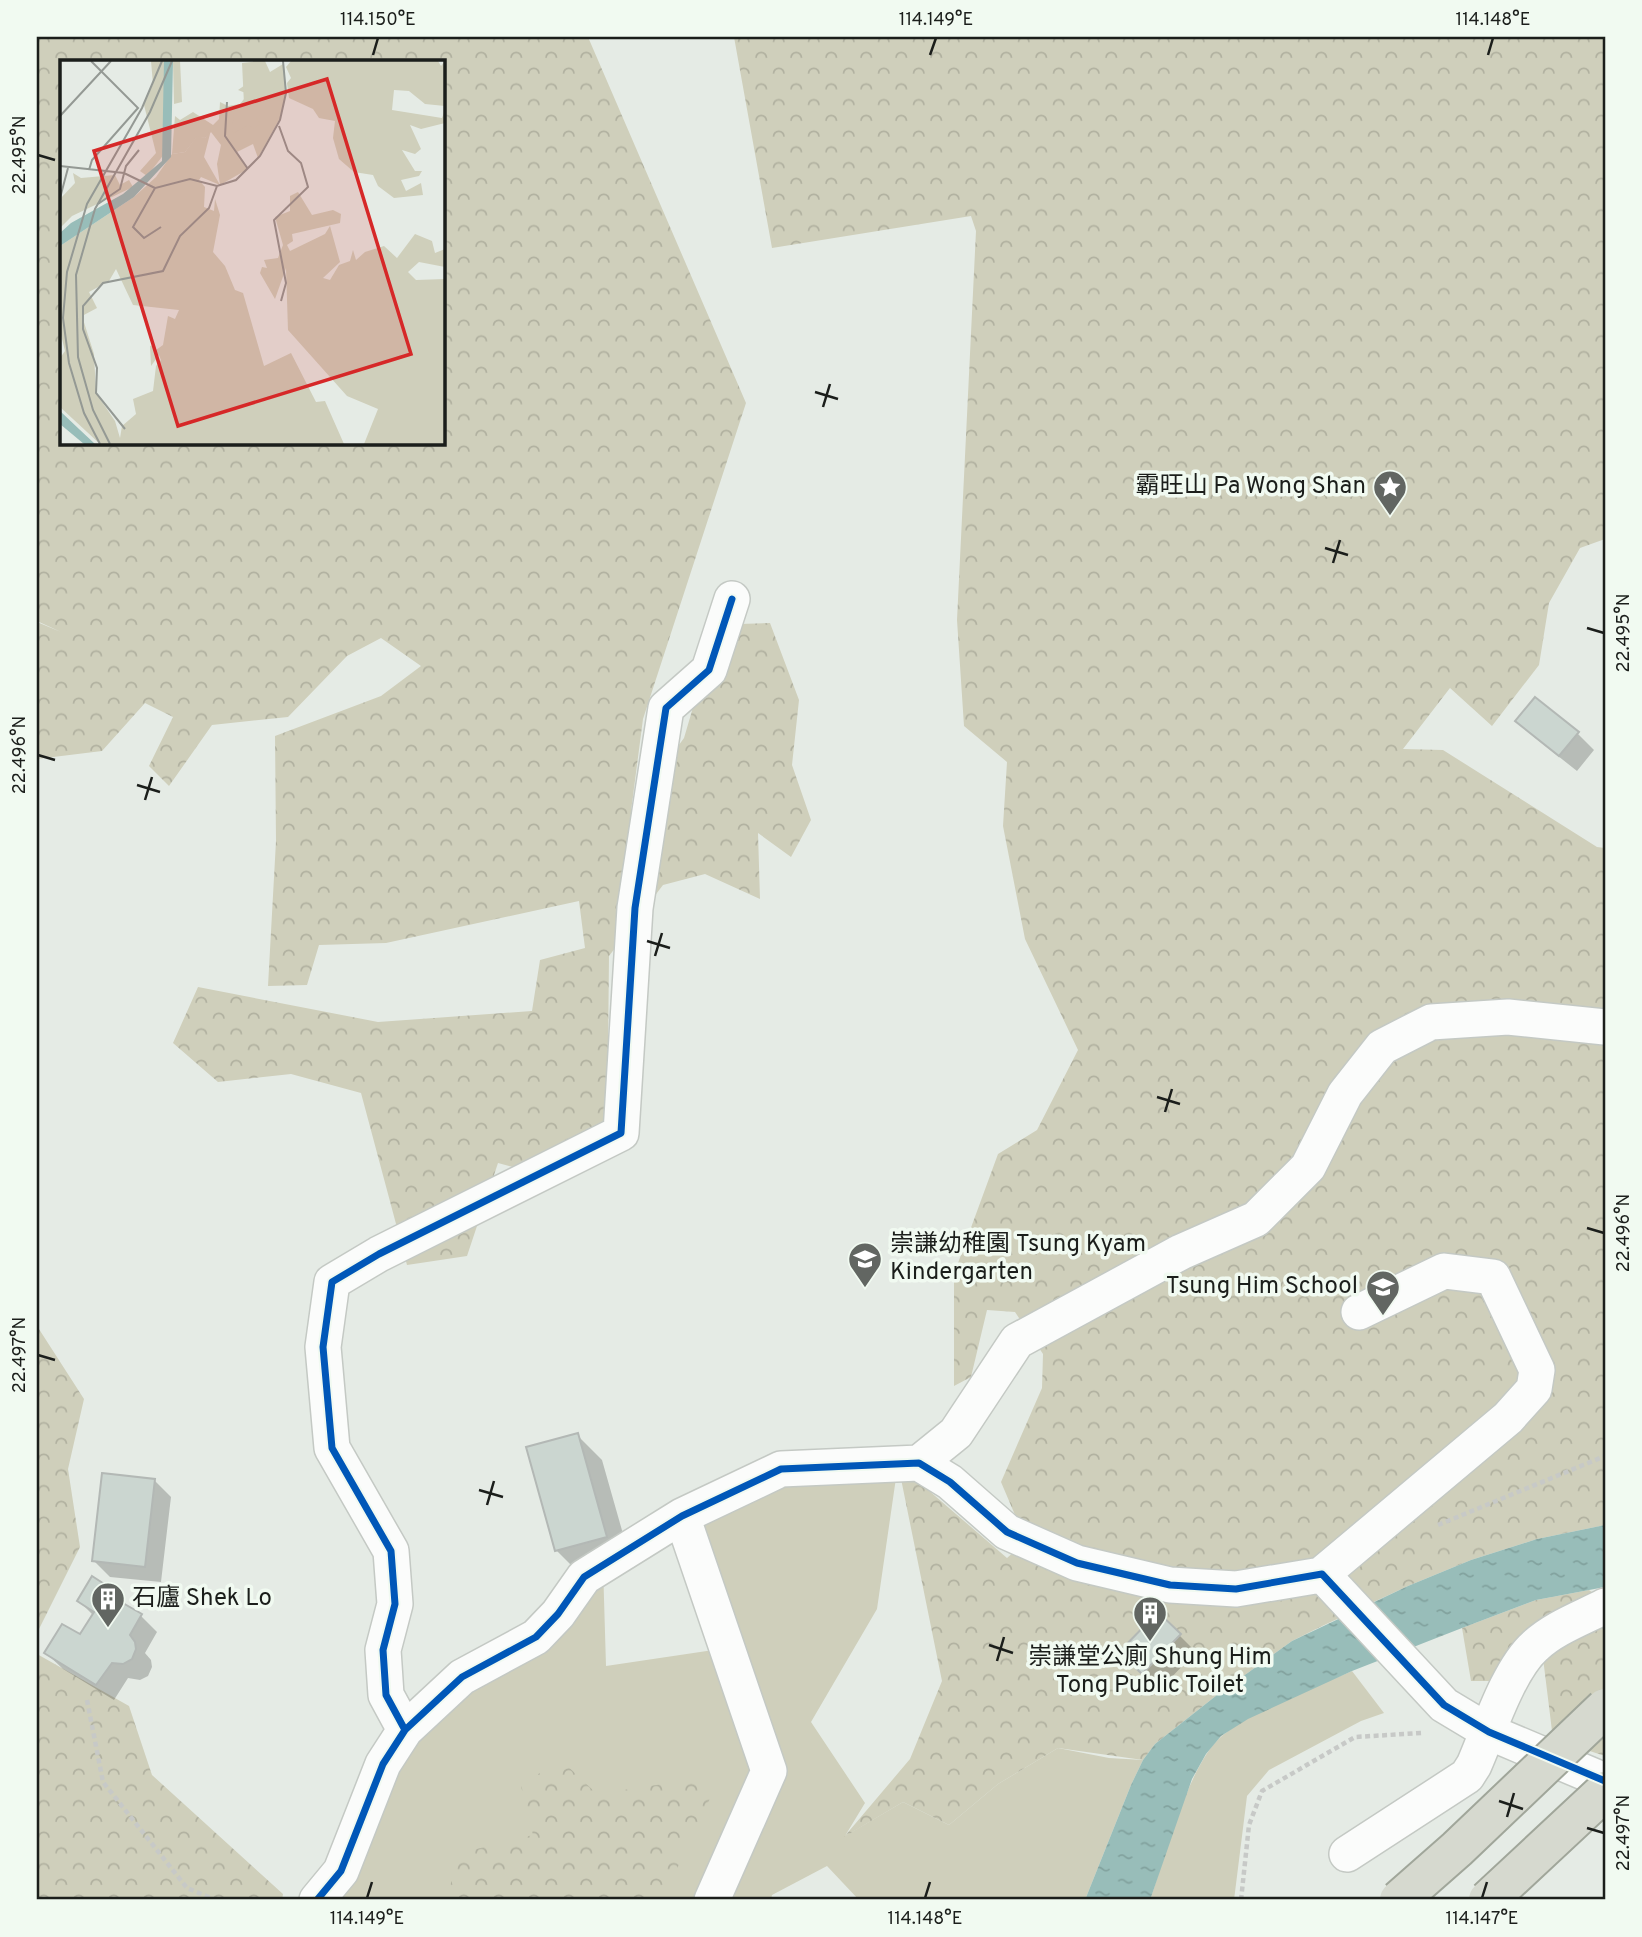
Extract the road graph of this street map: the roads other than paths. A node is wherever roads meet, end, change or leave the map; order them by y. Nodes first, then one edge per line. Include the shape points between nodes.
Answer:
1 (732, 599) dead end
2 (1605, 1027) edge
3 (1359, 1312) dead end
4 (919, 1463) junction
5 (682, 1516) junction
6 (1330, 1582) junction
7 (1605, 1606) edge
8 (1605, 1709) edge
9 (405, 1730) junction
10 (1489, 1732) junction
11 (1605, 1781) edge
12 (1605, 1791) edge
13 (1348, 1854) dead end
14 (317, 1900) edge
15 (712, 1900) edge
16 (1399, 1900) edge
17 (1488, 1900) edge

1 - 9 street via 709,670 666,708 635,908 621,1133 332,1282 323,1347 332,1448 391,1551 394,1604 383,1650 386,1695
2 - 4 street via 1508,1017 1431,1022 1382,1047 1345,1094 1308,1167 1256,1219 1181,1252 1017,1340 956,1433
3 - 6 street via 1444,1272 1493,1277 1537,1370 1534,1389 1507,1418
4 - 5 street via 782,1469
4 - 6 street via 950,1482 1007,1532 1077,1563 1170,1585 1236,1590
5 - 9 street via 584,1577 536,1637 462,1677
5 - 15 street via 769,1771
6 - 10 street via 1444,1705
7 - 10 street via 1534,1647 1505,1694
8 - 16 highway, bridge
9 - 14 street via 383,1764 341,1871
10 - 11 street
10 - 13 street via 1467,1776
12 - 17 highway, bridge

